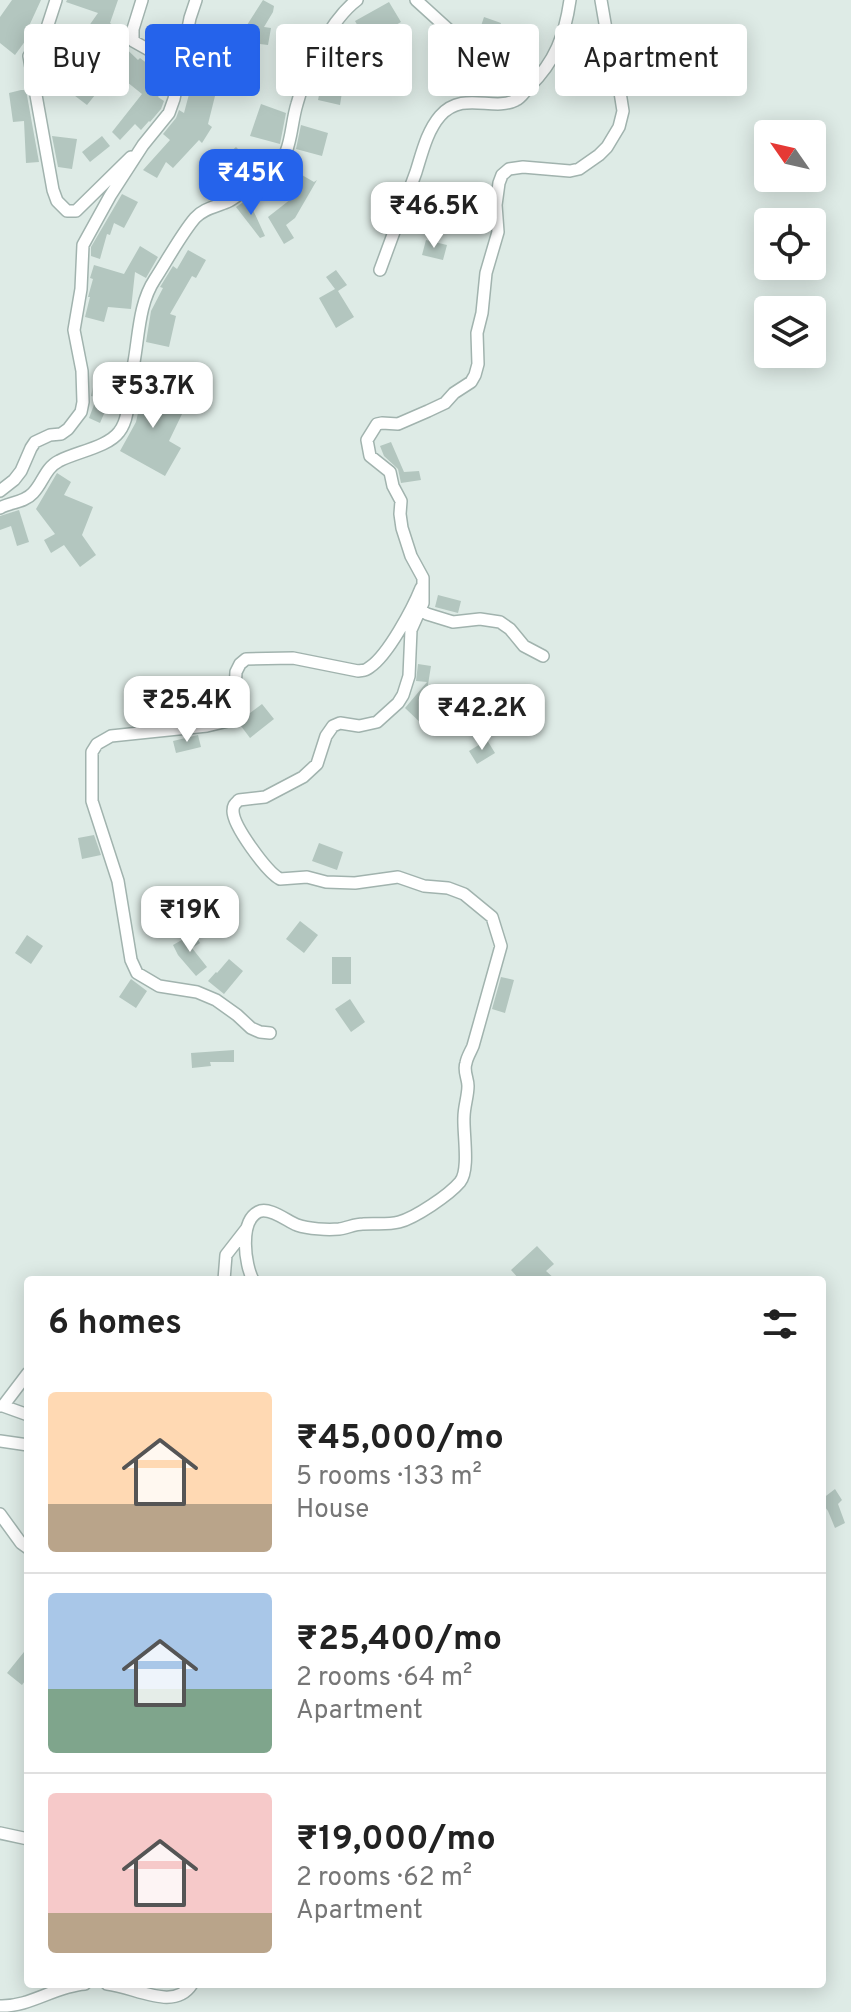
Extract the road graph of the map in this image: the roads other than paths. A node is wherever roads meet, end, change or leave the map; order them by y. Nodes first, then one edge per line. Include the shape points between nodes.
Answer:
1 (56, 0) edge
2 (142, 0) edge
3 (196, 0) edge
4 (357, 0) edge
5 (416, 0) edge
6 (570, 0) edge
7 (601, 0) edge
8 (189, 24) edge
9 (442, 24) edge
10 (145, 48) edge
11 (174, 96) edge
12 (143, 145) junction
13 (380, 270) dead end
14 (0, 491) edge
15 (0, 508) edge
16 (423, 584) junction
17 (421, 610) junction
18 (543, 656) dead end
19 (270, 1033) dead end
20 (248, 1227) junction
21 (224, 1276) edge
22 (251, 1276) edge
23 (24, 1378) edge
24 (2, 1406) edge
25 (24, 1414) edge
26 (0, 1441) edge
27 (24, 1444) edge
28 (0, 1514) edge
29 (24, 1545) edge
30 (0, 1833) edge
31 (24, 1838) edge
32 (65, 1988) edge
33 (127, 1988) edge
34 (190, 1988) edge
35 (0, 2006) edge

1 - 12 street via 29,62 57,201 67,211 76,211
2 - 10 street via 133,41
3 - 8 street
4 - 15 street via 311,64 286,152 273,172 258,186 195,219 153,281 120,431 110,441 59,461 26,499
5 - 9 street
6 - 13 street via 554,55 539,79 516,100 450,106 439,117
7 - 16 street via 623,111 619,127 607,147 579,169 523,167 502,175 498,232 487,264 473,379 428,411 398,424 377,424 367,440 370,456 390,472 401,501 402,528
11 - 12 street via 169,113
12 - 14 street via 83,245 74,330 82,371 81,412 61,434 35,442 21,471
16 - 17 street
16 - 19 street via 369,669 293,658 246,659 236,672 234,710 228,721 111,736 92,752 92,801 118,881 137,973 159,986 216,1000 251,1028
17 - 18 street via 453,622 500,622
17 - 20 street via 411,630 407,685 398,703 377,722 336,724 311,771 265,797 239,800 233,813 268,870 280,879 355,883 403,877 464,894 492,917 501,946 466,1062 465,1174 447,1194 396,1223 312,1228 261,1211
20 - 21 street via 226,1255
20 - 22 street via 245,1253
23 - 24 street
24 - 25 street
26 - 27 street
28 - 29 street
30 - 31 street
32 - 35 street
33 - 34 street via 162,2002 184,1997

